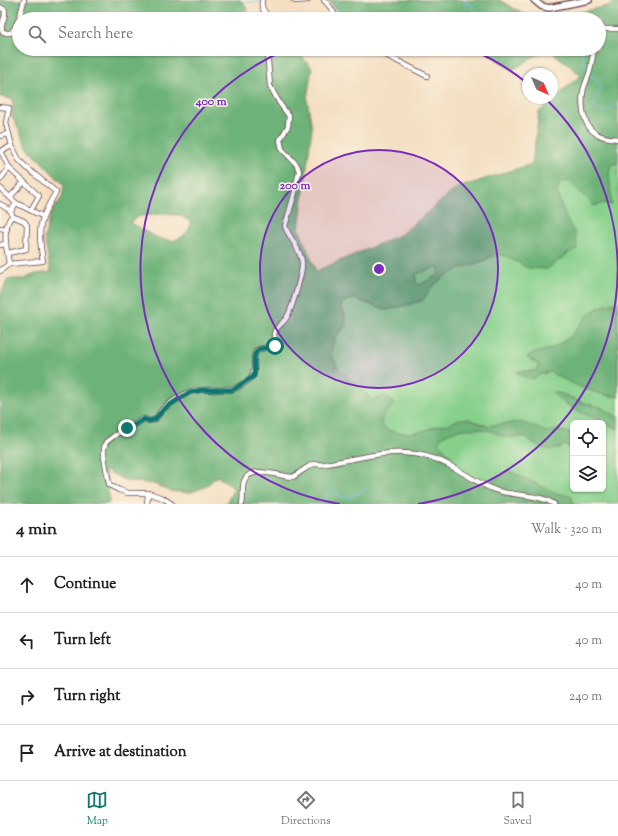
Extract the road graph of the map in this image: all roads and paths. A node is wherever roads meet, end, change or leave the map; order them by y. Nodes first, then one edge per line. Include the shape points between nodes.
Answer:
1 (24, 0) edge
2 (294, 0) edge
3 (308, 0) edge
4 (324, 0) edge
5 (534, 0) edge
6 (588, 0) edge
7 (261, 2) edge
8 (0, 6) edge
9 (21, 12) edge
10 (266, 12) edge
11 (334, 12) edge
12 (618, 28) edge
13 (606, 29) edge
14 (12, 32) edge
15 (268, 56) edge
16 (388, 56) edge
17 (592, 56) edge
18 (427, 76) dead end
19 (0, 107) edge
20 (8, 134) junction
21 (0, 136) edge
22 (618, 139) edge
23 (12, 146) junction
24 (9, 168) junction
25 (0, 180) edge
26 (24, 182) junction
27 (0, 188) edge
28 (11, 196) junction
29 (16, 203) junction
30 (0, 204) edge
31 (30, 210) junction
32 (11, 211) junction
33 (12, 216) junction
34 (42, 216) junction
35 (0, 228) edge
36 (7, 229) junction
37 (6, 244) junction
38 (0, 245) edge
39 (8, 253) junction
40 (9, 264) junction
41 (0, 271) edge
42 (148, 493) junction
43 (147, 504) edge
44 (172, 504) edge
45 (242, 504) edge
46 (554, 504) edge

1 - 9 street
2 - 3 street
4 - 11 street
5 - 6 main road via 544,8 549,8
7 - 10 street
8 - 14 street via 6,10 0,27 6,34
12 - 13 street
15 - 42 street via 270,86 289,116 288,126 280,140 282,149 297,165 299,171 285,226 302,263 291,310 274,333 275,346 255,352 255,371 250,379 231,390 190,392 165,408 154,420 141,420 106,442 104,457 109,484 128,493
16 - 18 street
17 - 22 street via 583,93 585,120 594,133
19 - 20 street via 9,108 6,123
20 - 21 street
20 - 23 street
23 - 24 street via 1,151
23 - 34 street via 19,160 56,192
24 - 25 street
24 - 26 street
26 - 28 street
26 - 31 street via 39,196
27 - 28 street
28 - 29 street
29 - 31 street
29 - 32 street
30 - 32 street
31 - 34 street
32 - 33 street
33 - 36 street via 8,220
33 - 39 street via 27,225 26,250
34 - 40 street via 39,240 43,261
35 - 36 street
36 - 37 street
37 - 38 street
37 - 39 street
39 - 40 street
40 - 41 street
42 - 43 street
42 - 44 street
45 - 46 street via 245,480 249,475 266,472 294,477 315,464 325,465 388,452 435,459 495,490 541,498

